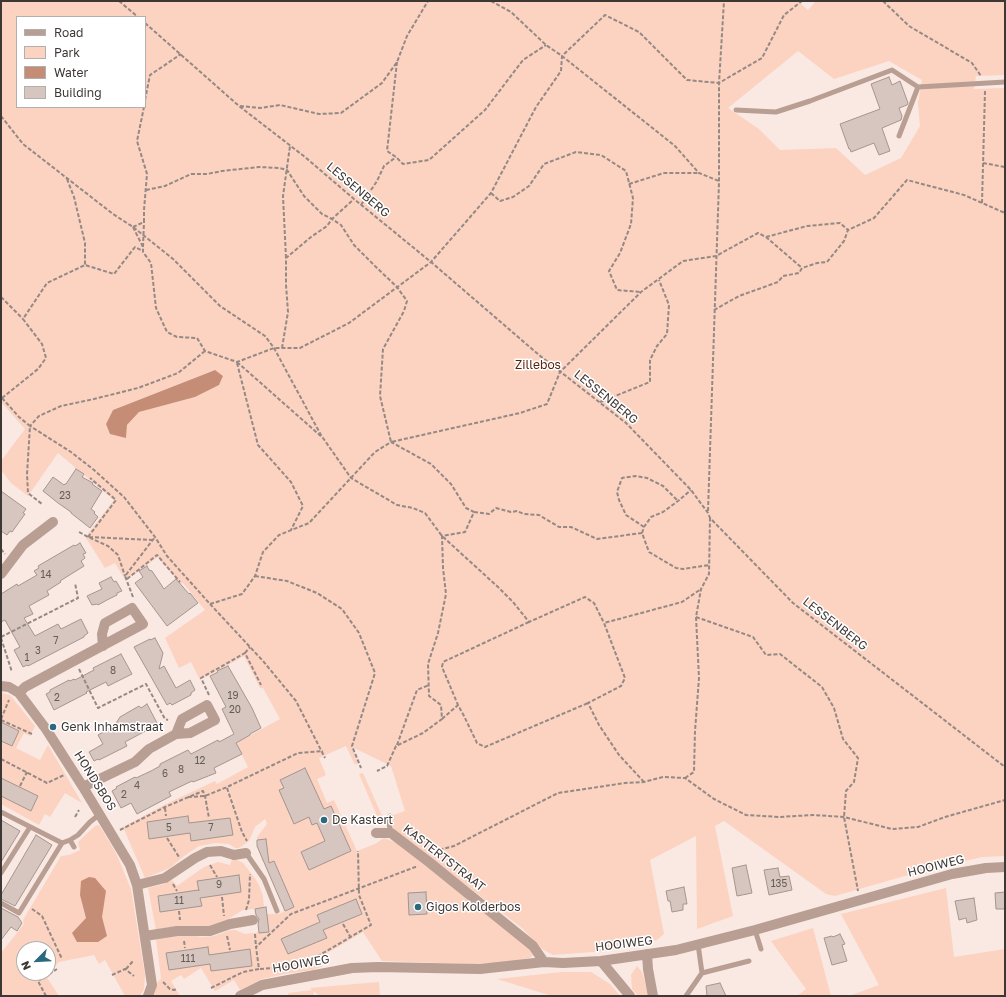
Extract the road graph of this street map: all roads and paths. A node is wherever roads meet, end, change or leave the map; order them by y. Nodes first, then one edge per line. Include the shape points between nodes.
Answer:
1 (119, 1) edge
2 (428, 1) edge
3 (491, 1) edge
4 (724, 1) edge
5 (802, 1) edge
6 (883, 1) edge
7 (137, 16) edge
8 (146, 24) edge
9 (546, 45) junction
10 (181, 54) junction
11 (562, 56) junction
12 (397, 62) junction
13 (1005, 82) edge
14 (719, 83) junction
15 (985, 83) junction
16 (918, 87) junction
17 (146, 95) edge
18 (239, 106) junction
19 (144, 108) edge
20 (736, 110) dead end
21 (1, 116) edge
22 (899, 136) dead end
23 (290, 146) junction
24 (396, 157) junction
25 (983, 163) junction
26 (1005, 166) edge
27 (287, 170) junction
28 (699, 173) junction
29 (66, 178) junction
30 (719, 182) junction
31 (629, 184) junction
32 (146, 190) junction
33 (491, 193) junction
34 (354, 199) junction
35 (982, 203) junction
36 (361, 205) junction
37 (1005, 213) edge
38 (332, 219) junction
39 (144, 222) junction
40 (133, 227) junction
41 (848, 230) junction
42 (766, 238) junction
43 (143, 247) junction
44 (144, 252) junction
45 (716, 256) junction
46 (286, 258) junction
47 (431, 262) junction
48 (85, 265) junction
49 (802, 268) junction
50 (658, 279) junction
51 (397, 287) junction
52 (641, 292) junction
53 (1, 297) edge
54 (714, 310) junction
55 (23, 319) junction
56 (274, 348) junction
57 (282, 348) junction
58 (205, 351) junction
59 (237, 362) junction
60 (560, 372) junction
61 (1, 397) edge
62 (600, 402) junction
63 (30, 426) junction
64 (323, 438) junction
65 (391, 442) junction
66 (90, 478) dead end
67 (351, 478) junction
68 (691, 490) junction
69 (678, 502) junction
70 (42, 504) dead end
71 (474, 512) junction
72 (708, 513) junction
73 (710, 518) junction
74 (53, 522) dead end
75 (644, 526) junction
76 (291, 530) junction
77 (79, 532) dead end
78 (642, 533) junction
79 (442, 536) junction
80 (88, 537) junction
81 (155, 537) junction
82 (152, 540) junction
83 (1, 549) edge
84 (6, 554) dead end
85 (709, 566) junction
86 (1, 574) edge
87 (126, 576) junction
88 (255, 576) junction
89 (127, 579) junction
90 (180, 582) dead end
91 (75, 583) dead end
92 (701, 589) junction
93 (133, 597) dead end
94 (210, 604) junction
95 (696, 617) junction
96 (529, 622) junction
97 (604, 623) junction
98 (1, 638) edge
99 (103, 646) dead end
100 (250, 647) junction
101 (245, 653) junction
102 (78, 666) dead end
103 (12, 672) dead end
104 (261, 685) dead end
105 (1, 686) edge
106 (429, 686) junction
107 (19, 693) junction
108 (209, 695) dead end
109 (10, 700) dead end
110 (588, 703) junction
111 (458, 705) junction
112 (1, 719) edge
113 (442, 719) junction
114 (168, 720) dead end
115 (32, 734) dead end
116 (176, 734) dead end
117 (396, 746) junction
118 (322, 751) junction
119 (325, 758) dead end
120 (1, 759) edge
121 (1005, 767) edge
122 (361, 768) dead end
123 (377, 770) dead end
124 (27, 772) junction
125 (66, 774) dead end
126 (685, 778) junction
127 (644, 782) junction
128 (20, 786) dead end
129 (84, 787) junction
130 (227, 787) junction
131 (205, 796) junction
132 (188, 797) junction
133 (1005, 800) edge
134 (166, 807) junction
135 (79, 810) dead end
136 (1, 812) edge
137 (100, 814) junction
138 (166, 816) dead end
139 (390, 816) dead end
140 (844, 817) junction
141 (75, 818) dead end
142 (209, 818) dead end
143 (30, 827) junction
144 (119, 831) dead end
145 (376, 833) dead end
146 (391, 833) junction
147 (167, 838) dead end
148 (70, 840) junction
149 (247, 841) dead end
150 (62, 843) junction
151 (74, 847) dead end
152 (358, 851) dead end
153 (246, 853) joint
154 (180, 859) dead end
155 (210, 864) dead end
156 (432, 864) junction
157 (1005, 867) edge
158 (250, 870) dead end
159 (1, 873) edge
160 (217, 877) dead end
161 (171, 881) dead end
162 (138, 885) junction
163 (359, 888) junction
164 (178, 891) dead end
165 (222, 897) dead end
166 (859, 900) junction
167 (1, 903) edge
168 (32, 909) dead end
169 (179, 910) dead end
170 (246, 910) dead end
171 (277, 911) dead end
172 (253, 920) dead end
173 (225, 921) dead end
174 (343, 924) dead end
175 (181, 925) dead end
176 (755, 930) junction
177 (227, 933) dead end
178 (255, 934) dead end
179 (145, 936) junction
180 (351, 937) junction
181 (698, 944) junction
182 (256, 947) junction
183 (761, 949) dead end
184 (230, 950) dead end
185 (647, 954) junction
186 (62, 959) dead end
187 (133, 961) dead end
188 (601, 961) junction
189 (749, 961) dead end
190 (544, 962) junction
191 (57, 969) dead end
192 (125, 969) junction
193 (259, 969) junction
194 (702, 973) junction
195 (112, 975) dead end
196 (134, 976) dead end
197 (163, 982) dead end
198 (211, 988) dead end
199 (177, 989) dead end
200 (46, 996) edge
201 (148, 996) edge
202 (240, 996) edge
203 (630, 996) edge
204 (653, 996) edge
205 (686, 996) edge

1 - 7 path
2 - 12 path via 407,36
3 - 9 path via 511,12
4 - 14 path
5 - 14 path via 784,15 762,58
6 - 15 path via 909,26 972,63
8 - 10 path, LESSENBERG
9 - 11 path
9 - 24 path via 523,60 485,110 429,160 403,164
10 - 17 path via 150,75
10 - 18 path, LESSENBERG
11 - 14 path via 605,15 639,32 687,80
11 - 28 path via 675,146
11 - 33 path via 561,71 536,107
12 - 18 path via 382,83 341,113 319,114 280,105 260,108
12 - 24 path via 387,151
13 - 15 lane
14 - 30 path
15 - 16 lane
15 - 25 path
16 - 20 lane via 892,70 776,112
16 - 22 lane
18 - 23 path, LESSENBERG
19 - 32 path via 136,141 147,174
21 - 29 path via 23,144
23 - 27 path
23 - 34 path, LESSENBERG
24 - 36 path via 384,166
25 - 26 path
25 - 35 path
27 - 32 path via 259,167 191,174 165,186
27 - 38 path via 304,196 322,214
27 - 46 path via 283,196
28 - 30 path
28 - 31 path via 664,173
29 - 40 path
29 - 48 path via 74,197 86,243
30 - 45 path
31 - 33 path via 626,171 601,155 576,152 544,164 529,186 514,197 500,200
31 - 52 path via 633,198 631,224 620,253 609,271 617,290
32 - 39 path
33 - 47 path
34 - 36 path, LESSENBERG
34 - 38 path
35 - 37 path
35 - 41 path via 964,195 907,180 874,218
36 - 47 path, LESSENBERG
38 - 46 path via 327,226
38 - 51 path via 341,225 354,245
39 - 40 path
39 - 43 path, bridge
40 - 43 path
40 - 56 path via 173,259 220,306 265,336
41 - 42 path via 840,223 807,226
41 - 49 path via 844,242 827,262
42 - 45 path via 758,233
42 - 49 path
43 - 44 path
44 - 48 path via 135,247 114,274
44 - 58 path via 151,263 156,308 166,332 177,337 197,338
45 - 50 path via 683,261
45 - 54 path
46 - 57 path via 288,312
47 - 51 path
47 - 60 path, LESSENBERG
48 - 55 path via 48,283
49 - 54 path via 800,273 783,276 778,282 739,296
50 - 52 path
50 - 62 path via 669,305 667,334 650,360 650,382
51 - 57 path via 349,323 300,348
51 - 65 path via 406,301 404,311 383,349 380,396
52 - 60 path
53 - 55 path
54 - 72 path
55 - 61 path via 42,344 46,358 38,370
56 - 57 path
56 - 59 path
56 - 64 path
58 - 59 path
58 - 63 path via 178,373 138,388 61,406 39,416
59 - 64 path
59 - 76 path via 258,445 291,482 303,506
60 - 62 path, LESSENBERG
60 - 65 path via 547,404 520,413
61 - 63 path
62 - 68 path, LESSENBERG via 626,423
63 - 70 path via 28,493
63 - 81 path via 94,470 124,497
64 - 67 path
65 - 67 path via 375,452
65 - 71 path via 431,464 451,484 466,508
66 - 80 path via 116,500
67 - 76 path via 309,523
67 - 79 path via 397,505 424,513
68 - 69 path
68 - 72 path, LESSENBERG
69 - 75 path via 651,517
69 - 75 path via 663,486 647,478 622,478 617,492 619,500 626,515
71 - 78 path via 490,514 496,508 517,511 539,516 559,528 571,527 597,539
71 - 79 path via 465,532
72 - 73 path, LESSENBERG
73 - 85 path
73 - 121 path, LESSENBERG via 793,603
74 - 86 street via 23,544
75 - 78 path
76 - 88 path via 279,535 263,552
77 - 80 path
78 - 85 path via 649,552 676,568
79 - 96 path via 498,587
79 - 106 path via 446,594 428,664
80 - 82 path
80 - 87 path via 108,546 118,555
81 - 82 path
81 - 94 path via 167,556
82 - 87 path
83 - 84 path
85 - 92 path via 709,574
87 - 89 path
88 - 94 path via 242,594
88 - 122 path via 287,581 317,592 342,609 359,633 375,673 352,746
89 - 90 path via 157,555
89 - 93 path
91 - 98 path via 78,598
92 - 95 path
92 - 97 path via 682,602
94 - 100 path
95 - 126 path via 699,678 694,772
95 - 140 path via 753,637 766,655 780,654 822,687 834,708 843,739 858,758 854,782 846,791
96 - 97 path via 585,597 594,602
96 - 111 path via 443,662 442,667
97 - 110 path via 625,678 621,686
98 - 103 path
99 - 107 street via 25,687
100 - 101 path
100 - 118 path via 296,701
101 - 104 path
101 - 108 path via 201,678
102 - 114 path via 98,708 146,684 165,719
105 - 107 street
106 - 113 path via 429,696 441,705
106 - 117 path via 417,690
107 - 129 street, HONDSBOS via 46,728
109 - 112 path
110 - 111 path via 485,747 477,743
110 - 127 path via 619,755
111 - 113 path
112 - 115 path
113 - 117 path via 423,733
116 - 129 street via 149,749 135,762
117 - 123 path via 387,766
118 - 119 path
118 - 130 path via 298,753
120 - 124 path
124 - 125 path via 47,783
124 - 128 path
126 - 127 path via 663,777
126 - 140 path via 714,799 746,815
127 - 156 path via 558,793 454,846 442,849
129 - 137 street, HONDSBOS
130 - 131 path
130 - 149 path
131 - 132 path
131 - 132 path via 203,791
131 - 142 path
132 - 134 path
133 - 140 path via 918,827 892,829
134 - 138 path
134 - 144 path
135 - 141 path
136 - 143 lane
137 - 148 lane
137 - 162 street, HONDSBOS via 130,865
139 - 146 lane
140 - 166 path
143 - 150 lane
143 - 159 lane
145 - 146 street, KASTERTSTRAAT
146 - 156 street, KASTERTSTRAAT
147 - 154 path
148 - 150 lane
148 - 151 lane
150 - 167 lane via 19,913
152 - 163 path
153 - 162 street via 234,855 207,852 166,878
153 - 171 lane via 264,879
155 - 160 path
156 - 163 path
156 - 190 street, KASTERTSTRAAT via 533,946
157 - 166 street, HOOIWEG via 952,874
158 - 170 path
161 - 164 path
162 - 179 street, HONDSBOS
163 - 180 path via 359,896 371,925
163 - 182 path via 291,914
165 - 173 path
166 - 176 street, HOOIWEG
168 - 186 path via 42,916
169 - 175 path
172 - 179 street via 230,924 210,932 177,931
174 - 180 path
176 - 181 street, HOOIWEG
176 - 183 lane
177 - 184 path
178 - 182 path
179 - 201 street, HONDSBOS via 152,985
180 - 193 path via 301,966
181 - 185 street, HOOIWEG
181 - 194 lane
182 - 193 path
185 - 188 street, HOOIWEG
185 - 204 street
187 - 192 path
188 - 190 street, HOOIWEG
188 - 203 street
189 - 194 lane
190 - 202 street, HOOIWEG via 480,969 352,968 262,985
191 - 200 path via 38,982
192 - 195 path
192 - 196 path
193 - 198 path via 243,972
194 - 205 lane
197 - 199 path via 170,989

